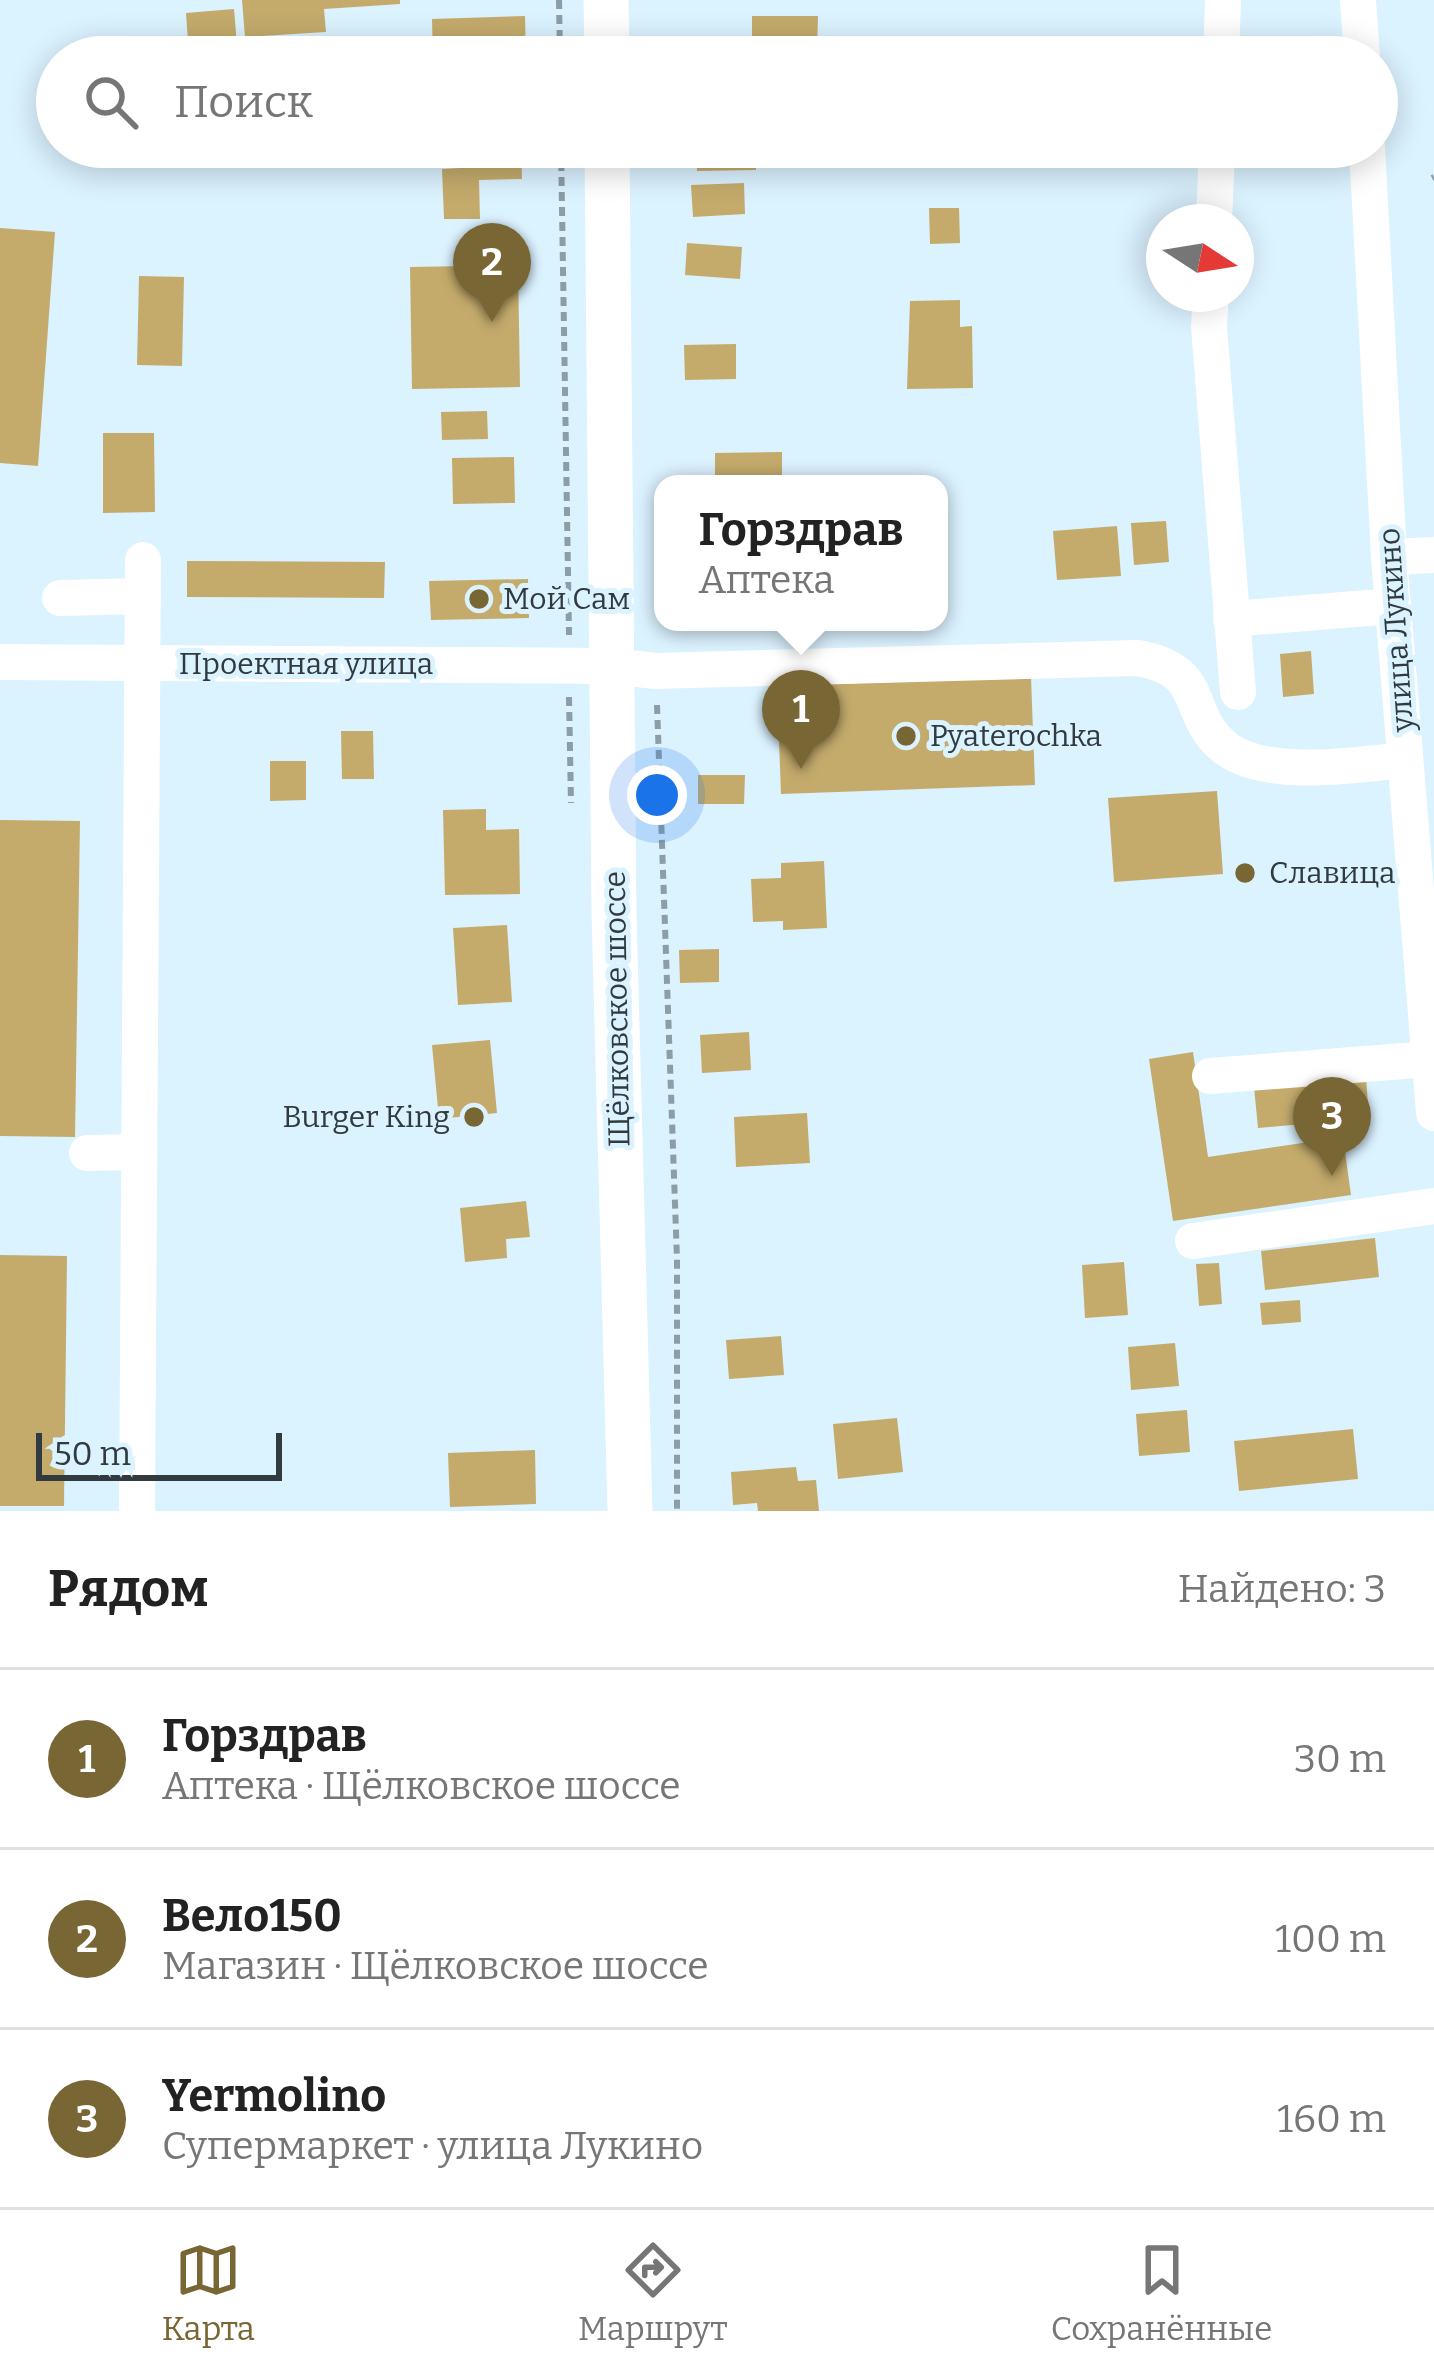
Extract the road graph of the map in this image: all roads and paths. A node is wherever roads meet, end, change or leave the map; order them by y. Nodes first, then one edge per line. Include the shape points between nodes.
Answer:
1 (559, 0) edge
2 (606, 0) edge
3 (1223, 0) edge
4 (1358, 0) edge
5 (560, 36) edge
6 (607, 36) edge
7 (1222, 36) edge
8 (1360, 36) edge
9 (563, 168) edge
10 (607, 168) edge
11 (1216, 168) edge
12 (1368, 168) edge
13 (1215, 204) edge
14 (1209, 312) edge
15 (1434, 555) edge
16 (1389, 557) junction
17 (60, 598) dead end
18 (1393, 606) junction
19 (1231, 619) junction
20 (0, 662) edge
21 (142, 663) junction
22 (612, 668) junction
23 (1238, 692) dead end
24 (569, 753) dead end
25 (1405, 760) junction
26 (1210, 1076) dead end
27 (1432, 1083) edge
28 (139, 1152) junction
29 (87, 1153) dead end
30 (1434, 1206) edge
31 (1193, 1240) dead end
32 (137, 1511) edge
33 (629, 1511) edge
34 (677, 1511) edge

1 - 5 path
2 - 6 main road
3 - 7 street
4 - 8 street
9 - 22 path
10 - 22 main road, Щёлковское шоссе
11 - 13 street
12 - 16 street, улица Лукино
14 - 19 street
15 - 16 street
16 - 18 street, улица Лукино
17 - 21 street via 143,578
18 - 19 street
18 - 25 street, улица Лукино
19 - 23 street
20 - 21 street, Проектная улица
21 - 22 street, Проектная улица
21 - 28 street
22 - 24 path
22 - 25 street, Проектная улица via 1138,658 1182,676 1220,744 1235,754 1288,766
22 - 33 main road, Щёлковское шоссе
22 - 34 path via 677,1259
25 - 27 street, улица Лукино
26 - 27 street
28 - 29 street
28 - 32 street
30 - 31 street

